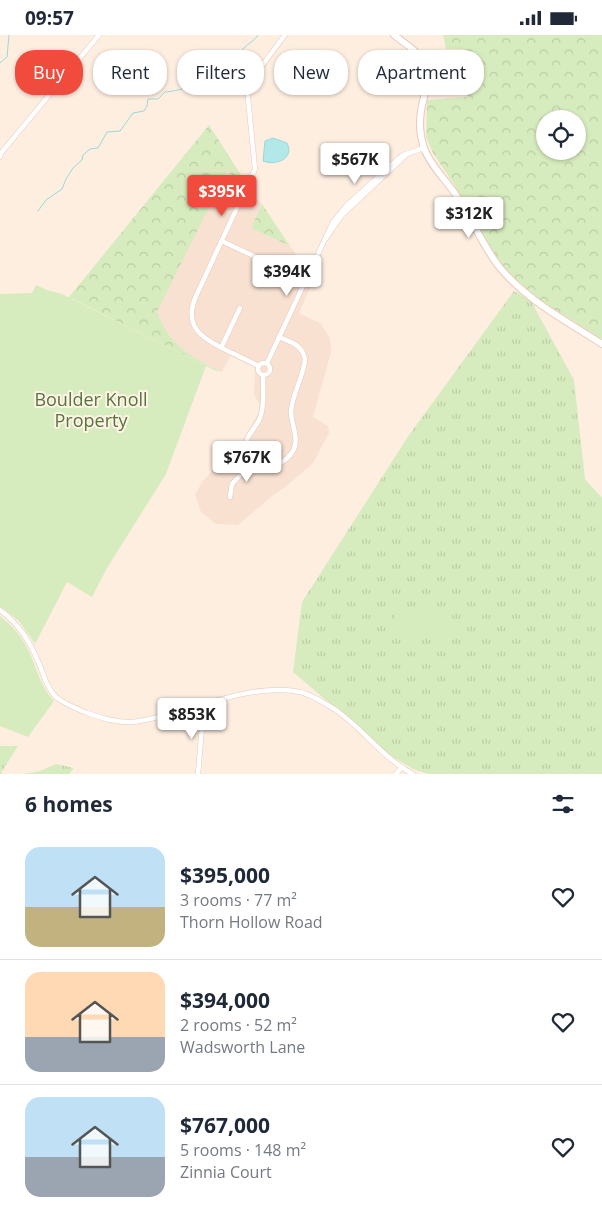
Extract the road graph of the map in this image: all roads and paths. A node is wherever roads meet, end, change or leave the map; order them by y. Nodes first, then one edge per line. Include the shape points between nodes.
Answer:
1 (99, 35) edge
2 (285, 35) edge
3 (394, 35) edge
4 (424, 148) junction
5 (0, 157) edge
6 (222, 241) junction
7 (306, 281) junction
8 (240, 308) dead end
9 (279, 337) junction
10 (602, 344) edge
11 (221, 348) junction
12 (267, 363) junction
13 (259, 366) junction
14 (263, 375) junction
15 (252, 463) junction
16 (230, 497) dead end
17 (0, 610) edge
18 (200, 706) junction
19 (402, 767) junction
20 (198, 774) edge
21 (396, 774) edge
22 (413, 774) edge

1 - 5 street
2 - 6 street via 249,83 255,169
3 - 4 street via 422,58 427,73 420,118
4 - 7 street via 403,155 339,213 326,233
4 - 10 street via 506,274 532,298
6 - 7 street
6 - 11 street via 191,310 198,333
7 - 9 street
8 - 11 street
9 - 12 street
9 - 15 street via 300,347 305,359 292,407 295,445 289,456 274,467 265,469
11 - 13 street
12 - 13 street
12 - 14 street via 269,371
13 - 14 street
14 - 15 street via 260,416 246,443
15 - 16 street via 232,484
17 - 18 street via 25,635 48,685 67,704 115,721 133,722
18 - 19 street via 266,691 305,694 338,711
18 - 20 street via 202,731
19 - 21 street
19 - 22 street

